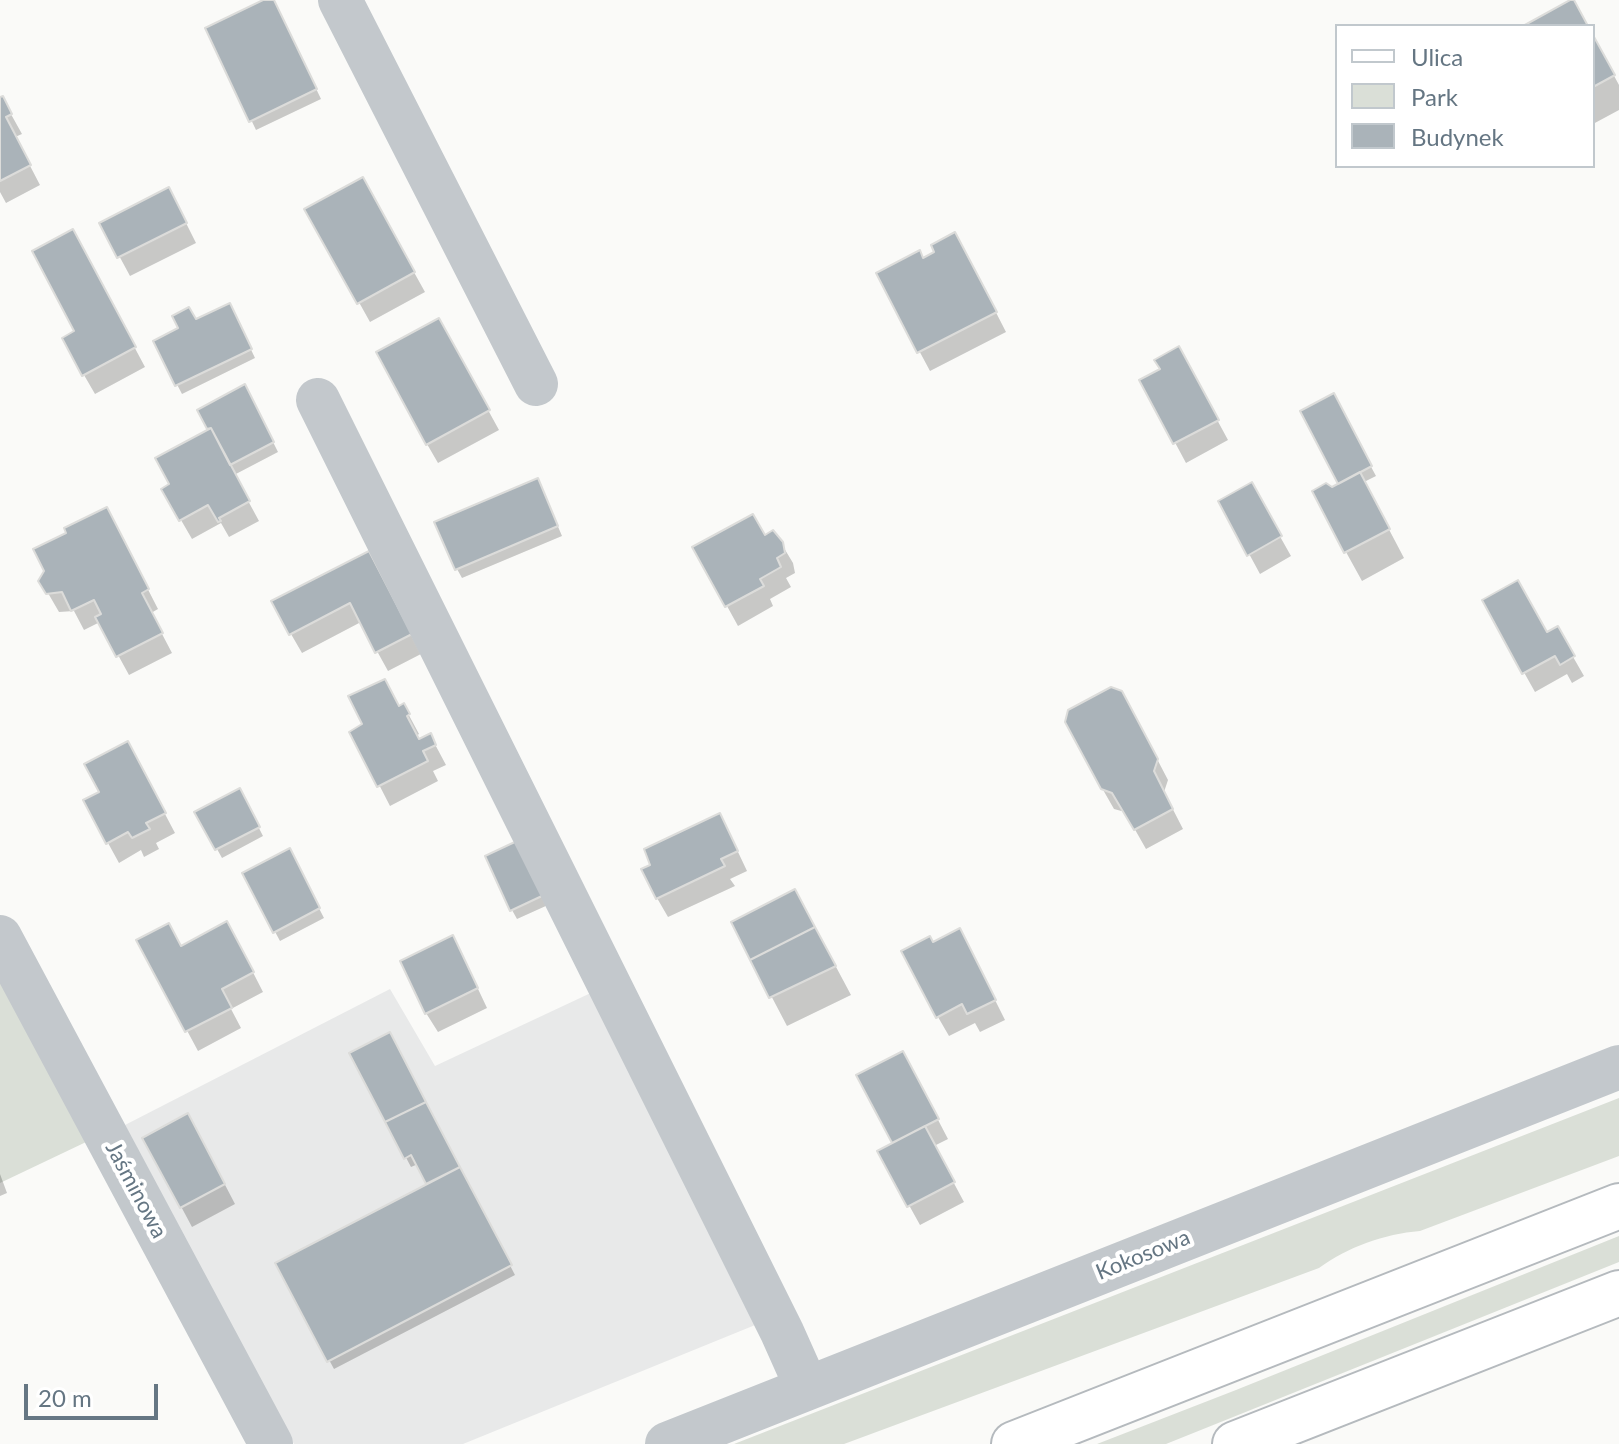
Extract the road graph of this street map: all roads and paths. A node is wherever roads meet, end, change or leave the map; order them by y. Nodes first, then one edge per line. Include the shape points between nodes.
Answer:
1 (340, 0) edge
2 (536, 384) dead end
3 (318, 400) dead end
4 (0, 937) edge
5 (1619, 1067) edge
6 (1619, 1206) edge
7 (1619, 1293) edge
8 (807, 1388) junction
9 (271, 1444) edge
10 (667, 1444) edge
11 (1014, 1444) edge
12 (1235, 1444) edge

1 - 2 street
3 - 8 street
4 - 9 street, Jaśminowa
5 - 8 street, Kokosowa
6 - 11 main road
7 - 12 main road
8 - 10 street, Kokosowa

